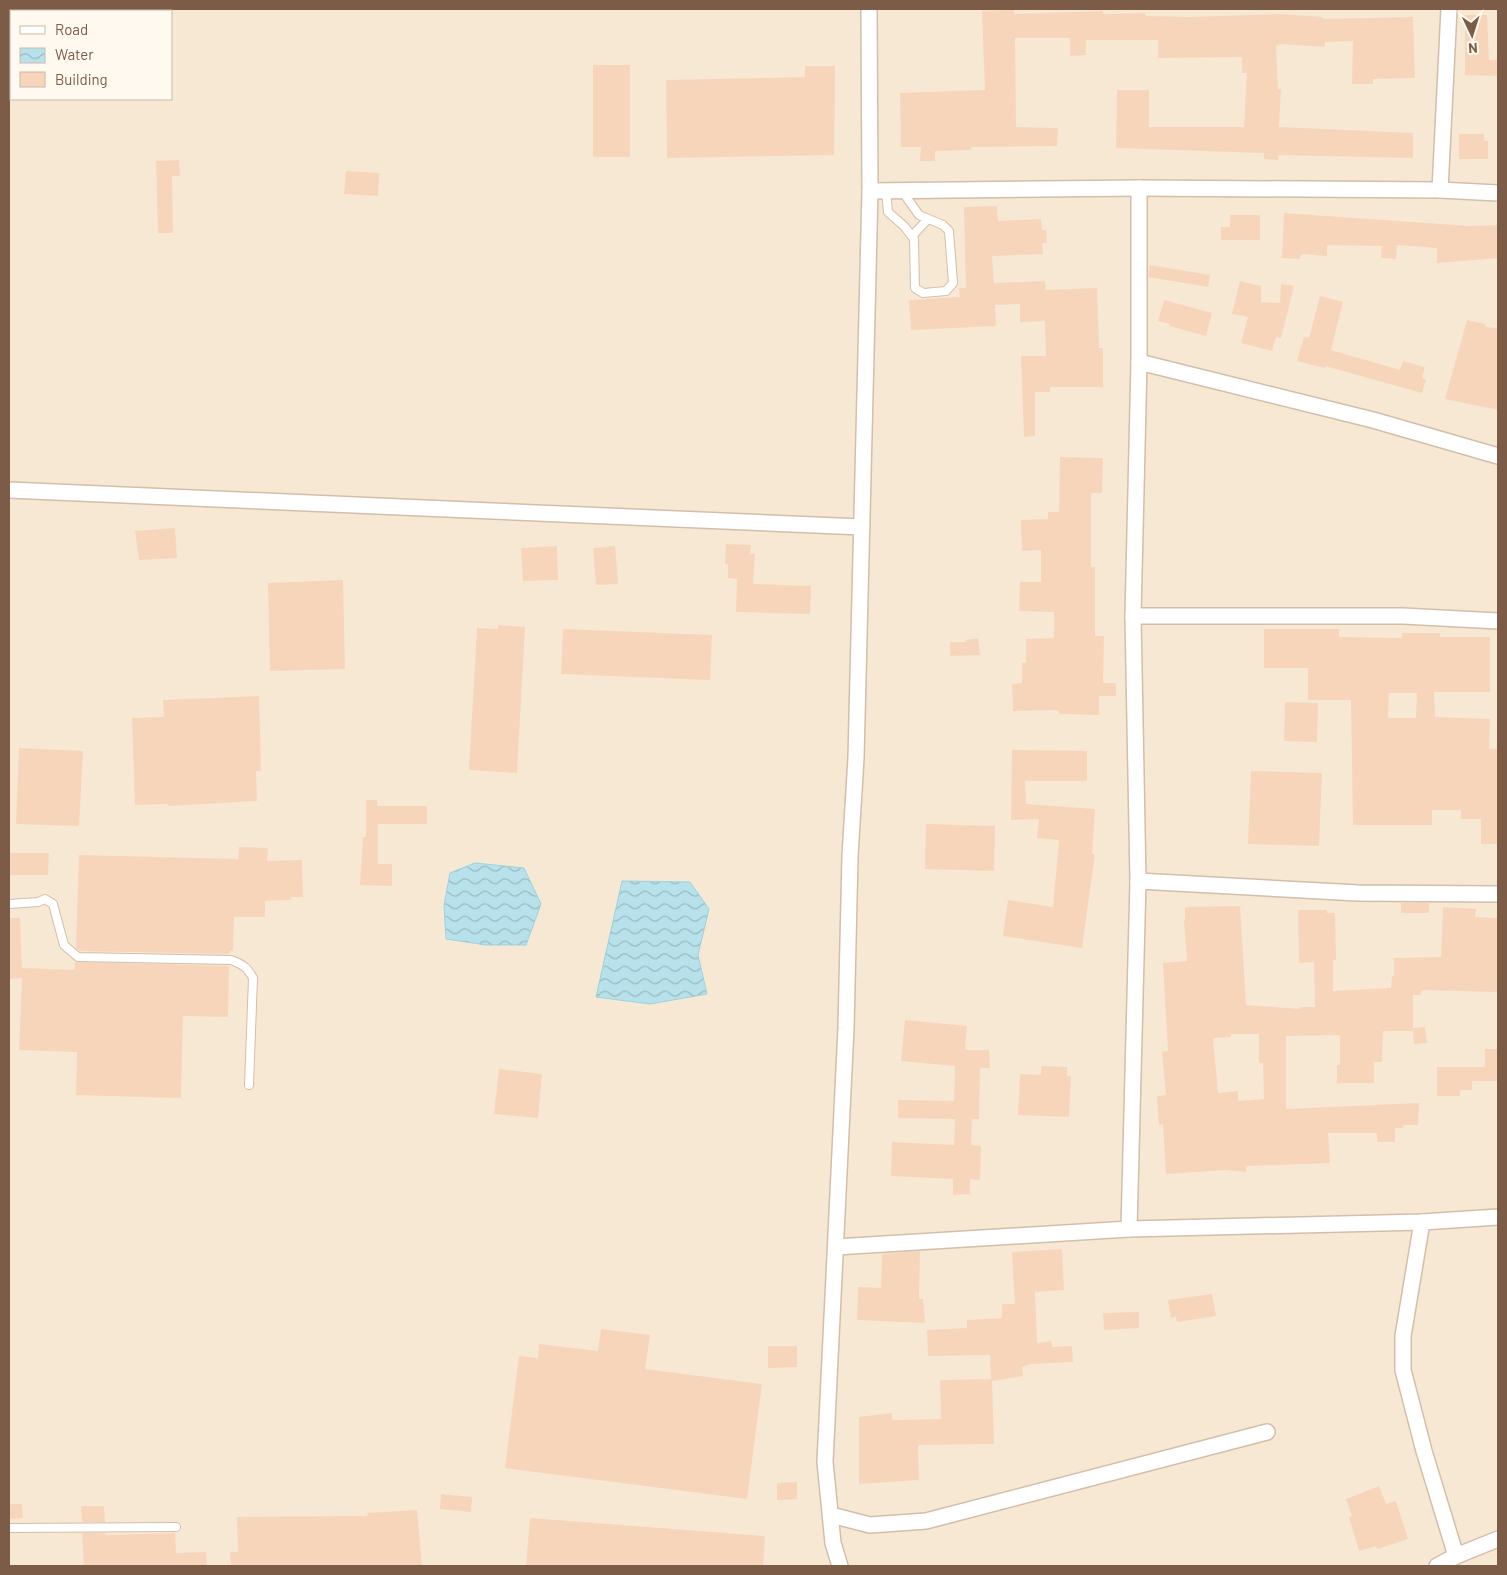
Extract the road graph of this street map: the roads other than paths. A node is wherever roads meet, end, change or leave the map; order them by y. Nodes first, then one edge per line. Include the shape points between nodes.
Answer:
1 (869, 9) edge
2 (1449, 9) edge
3 (1138, 188) junction
4 (1440, 190) junction
5 (870, 191) junction
6 (886, 191) junction
7 (902, 191) junction
8 (1498, 193) edge
9 (928, 220) junction
10 (912, 236) junction
11 (1139, 362) junction
12 (1498, 456) edge
13 (9, 490) edge
14 (862, 527) junction
15 (1133, 616) junction
16 (1498, 621) edge
17 (1138, 881) junction
18 (1498, 894) edge
19 (9, 904) edge
20 (249, 1085) dead end
21 (1498, 1217) edge
22 (1422, 1222) junction
23 (1129, 1229) junction
24 (836, 1247) junction
25 (1267, 1432) dead end
26 (830, 1515) junction
27 (176, 1527) dead end
28 (9, 1528) edge
29 (1498, 1539) edge
30 (1456, 1556) junction
31 (840, 1566) edge
32 (1437, 1566) edge

1 - 5 street
2 - 4 street
3 - 4 street
3 - 7 street
3 - 11 street
4 - 8 street
5 - 6 street
5 - 14 street
6 - 7 street
6 - 10 lane via 888,212
7 - 9 lane via 916,213
9 - 10 lane
9 - 10 lane via 943,225 950,234 953,283 946,291 923,293 915,288
11 - 12 street via 1373,420
11 - 15 street
13 - 14 street
14 - 24 street via 857,749
15 - 16 street via 1403,616
15 - 17 street
17 - 18 street via 1358,893
17 - 23 street
19 - 20 lane via 45,899 53,904 64,945 78,956 231,960 242,964 253,978
21 - 22 street
22 - 23 street
22 - 30 street via 1403,1336 1404,1370 1424,1451
23 - 24 street
24 - 26 street via 825,1462
25 - 26 street via 926,1522 870,1525
26 - 31 street
27 - 28 lane
29 - 30 street
30 - 32 street

